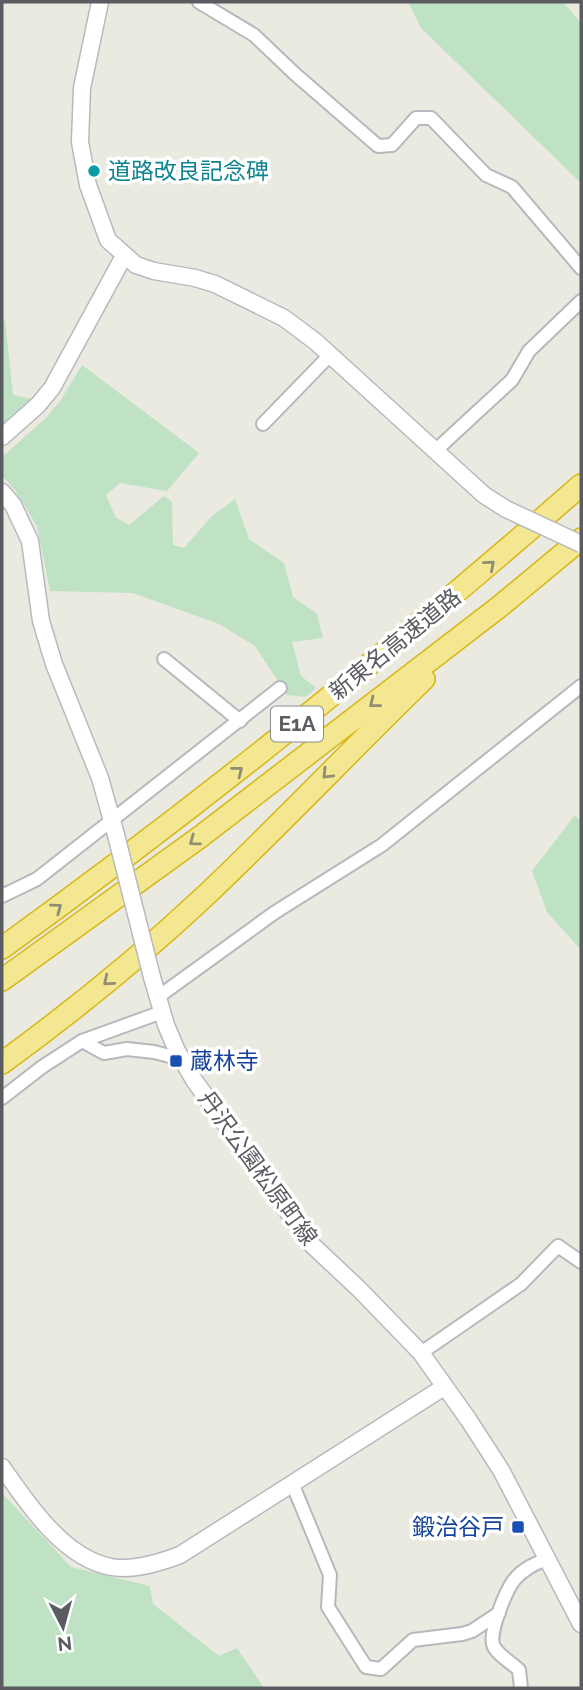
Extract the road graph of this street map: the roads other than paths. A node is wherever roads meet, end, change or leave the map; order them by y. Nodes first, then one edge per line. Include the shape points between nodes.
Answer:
1 (100, 2) edge
2 (199, 2) edge
3 (124, 256) junction
4 (581, 268) edge
5 (581, 301) edge
6 (330, 355) junction
7 (263, 424) dead end
8 (2, 437) edge
9 (435, 451) junction
10 (581, 485) edge
11 (2, 492) edge
12 (581, 538) edge
13 (581, 544) edge
14 (499, 607) junction
15 (164, 659) dead end
16 (581, 685) edge
17 (280, 688) dead end
18 (240, 721) junction
19 (112, 818) junction
20 (2, 896) edge
21 (2, 948) edge
22 (2, 980) edge
23 (160, 1004) junction
24 (82, 1041) junction
25 (181, 1059) junction
26 (2, 1063) edge
27 (2, 1098) edge
28 (581, 1262) edge
29 (421, 1353) junction
30 (444, 1387) junction
31 (2, 1466) edge
32 (292, 1483) junction
33 (547, 1559) junction
34 (499, 1613) junction
35 (581, 1624) edge
36 (521, 1688) edge

1 - 3 street via 82,88 80,142 97,214 108,240
2 - 4 street via 254,35 378,146 392,145 416,118 431,118 486,175 512,187
3 - 6 street via 154,271 215,284 284,318
3 - 8 street via 52,388
5 - 9 street via 528,352 512,380
6 - 7 street
6 - 9 street
9 - 13 street, bridge via 484,495
21 -> 10 highway, 新東名高速道路 / E1A via 185,813 338,691
11 - 19 street, 丹沢公園松原町線 via 30,541 41,621
12 - 14 highway, 新東名高速道路 / E1A
14 -> 22 highway, 新東名高速道路 / E1A via 200,837
14 -> 26 highway via 204,896 61,1020
15 - 18 street
16 - 23 street via 382,845 274,913
17 - 18 street
18 - 19 street
19 - 20 street via 37,879
19 - 23 street, 丹沢公園松原町線, bridge
23 - 24 street
23 - 25 street, 丹沢公園松原町線
24 - 25 street via 104,1053 127,1049
24 - 27 street
25 - 29 street, 丹沢公園松原町線 via 310,1243
28 - 29 street via 558,1246 521,1284
29 - 30 street, 丹沢公園松原町線
30 - 32 street
30 - 33 street, 丹沢公園松原町線 via 501,1470
31 - 32 street via 62,1543 111,1567 159,1563 180,1555
32 - 34 street via 330,1575 328,1607 366,1667 381,1669 413,1640 472,1631
33 - 34 street via 530,1565 515,1579
33 - 35 street, 丹沢公園松原町線
34 - 36 street via 492,1635 494,1647 519,1670

